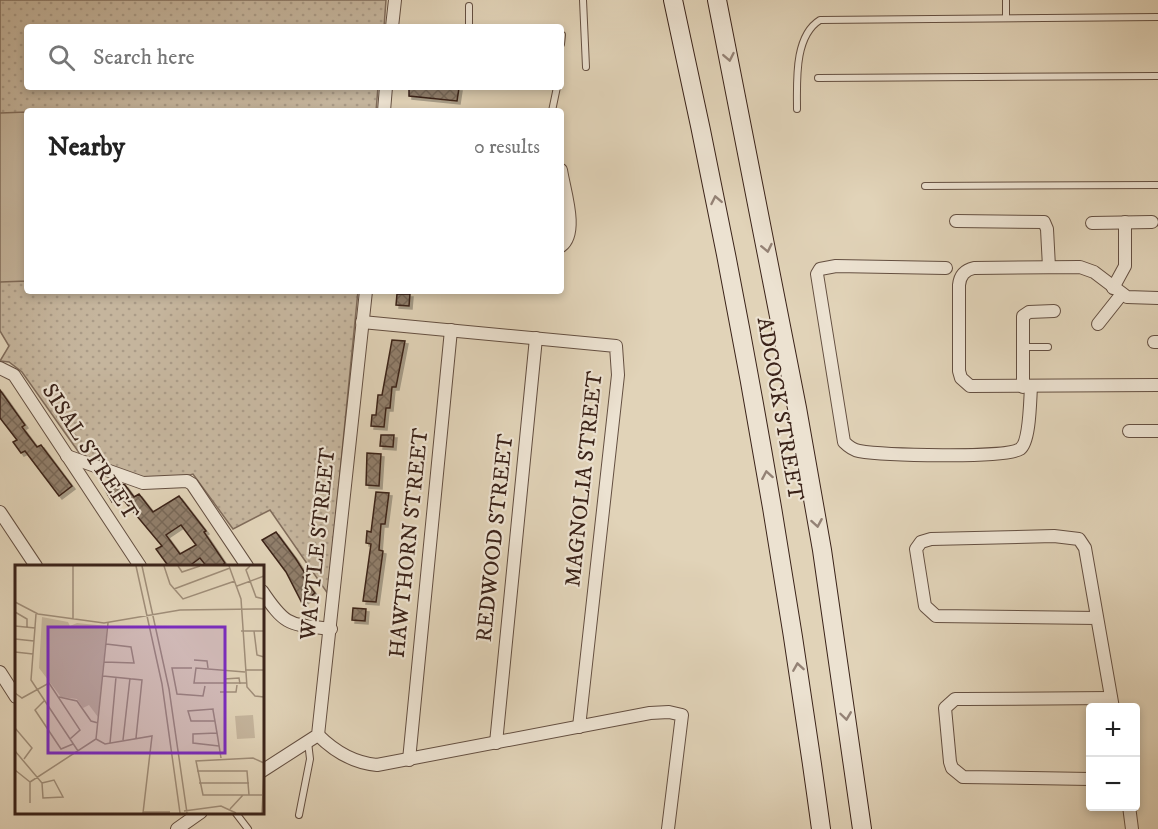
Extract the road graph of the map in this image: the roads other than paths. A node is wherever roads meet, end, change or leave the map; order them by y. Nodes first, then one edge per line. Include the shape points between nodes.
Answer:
1 (395, 0) edge
2 (584, 0) edge
3 (673, 0) edge
4 (717, 0) edge
5 (1006, 0) edge
6 (469, 6) dead end
7 (1158, 17) edge
8 (1006, 18) junction
9 (392, 24) edge
10 (469, 24) edge
11 (586, 67) dead end
12 (1158, 76) edge
13 (818, 78) dead end
14 (386, 90) edge
15 (556, 90) edge
16 (384, 108) edge
17 (553, 108) edge
18 (798, 109) dead end
19 (1158, 185) edge
20 (925, 186) dead end
21 (564, 190) edge
22 (956, 221) dead end
23 (1125, 222) junction
24 (1152, 222) dead end
25 (1092, 223) dead end
26 (564, 244) edge
27 (1049, 267) junction
28 (946, 268) dead end
29 (1117, 291) junction
30 (366, 294) edge
31 (1158, 298) edge
32 (1054, 311) dead end
33 (362, 322) junction
34 (1098, 324) dead end
35 (451, 330) junction
36 (536, 338) junction
37 (1022, 347) junction
38 (1048, 347) dead end
39 (0, 368) edge
40 (1158, 385) edge
41 (1027, 387) junction
42 (1129, 431) dead end
43 (1158, 431) edge
44 (67, 456) junction
45 (0, 512) edge
46 (35, 565) edge
47 (139, 565) edge
48 (246, 565) edge
49 (264, 594) edge
50 (1097, 618) junction
51 (331, 629) junction
52 (0, 672) edge
53 (15, 695) edge
54 (1112, 703) edge
55 (579, 726) junction
56 (313, 738) junction
57 (496, 742) junction
58 (409, 760) junction
59 (264, 770) edge
60 (1086, 778) edge
61 (1130, 811) edge
62 (197, 814) edge
63 (236, 814) edge
64 (299, 815) dead end
65 (177, 829) edge
66 (248, 829) edge
67 (668, 829) edge
68 (821, 829) edge
69 (862, 829) edge
70 (1132, 829) edge

1 - 9 street
2 - 11 lane
68 -> 3 main road, ADCOCK STREET via 783,565 750,376
4 -> 69 main road, ADCOCK STREET via 805,452
5 - 8 lane
6 - 10 lane
7 - 8 lane
8 - 18 lane via 820,20 811,25 806,35 797,79
12 - 13 lane
14 - 16 street
15 - 17 lane
19 - 20 lane
21 - 26 street via 570,229
22 - 27 street via 1044,222
23 - 24 street
23 - 25 street
23 - 29 street via 1125,266
27 - 29 street via 1087,268
27 - 41 street via 974,268 967,270 960,280 961,378 970,386
28 - 41 street via 836,266 820,269 817,274 844,442 857,451 879,453 1016,451 1027,434
29 - 31 street via 1137,299
29 - 34 street
30 - 33 street, WATTLE STREET
32 - 37 street via 1025,314
33 - 35 street, MAGNOLIA STREET
33 - 51 street, WATTLE STREET
35 - 36 street, MAGNOLIA STREET
35 - 58 street, HAWTHORN STREET
36 - 55 street, MAGNOLIA STREET via 616,346 618,364
36 - 57 street, REDWOOD STREET
37 - 38 lane
37 - 41 street
39 - 44 street, SISAL STREET via 14,375
40 - 41 street
42 - 43 street
44 - 47 street, SISAL STREET
44 - 48 street via 143,483 187,481
45 - 46 street
49 - 51 street via 283,620
50 - 50 street via 1083,542 1075,537 926,540 916,549 925,606 936,616
50 - 54 street
51 - 56 street, WATTLE STREET
52 - 53 street
54 - 60 street via 955,699 945,708 950,762 963,777
55 - 57 street
55 - 67 street via 661,711 682,715
56 - 58 street via 367,764
56 - 59 street
56 - 64 lane
57 - 58 street
61 - 70 street
62 - 65 street
63 - 66 lane

